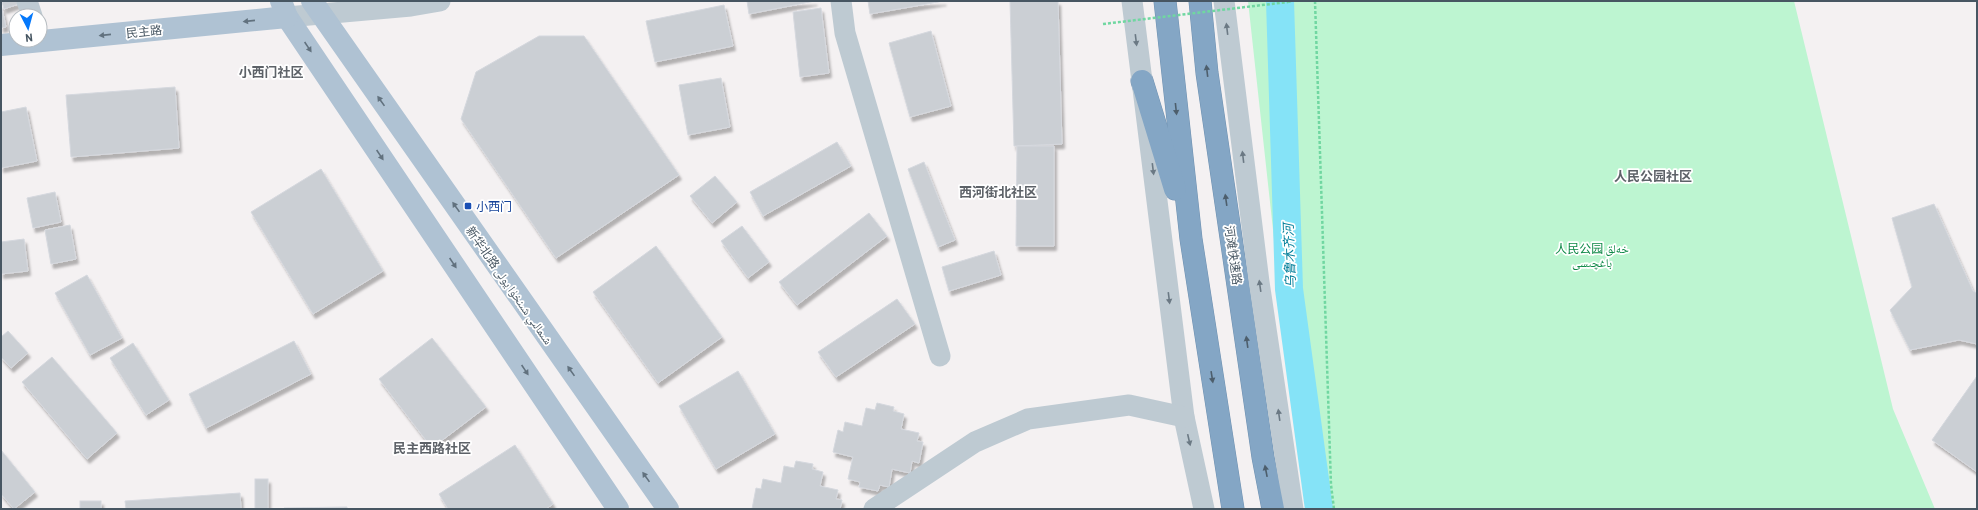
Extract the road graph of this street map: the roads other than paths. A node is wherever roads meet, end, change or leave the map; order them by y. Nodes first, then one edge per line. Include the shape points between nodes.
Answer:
1 (440, 1) edge
2 (841, 1) edge
3 (1132, 1) edge
4 (1165, 1) edge
5 (1200, 1) edge
6 (1224, 1) edge
7 (316, 7) edge
8 (284, 9) edge
9 (48, 40) edge
10 (1142, 81) junction
11 (1191, 239) junction
12 (940, 356) dead end
13 (1184, 417) junction
14 (618, 509) edge
15 (668, 509) edge
16 (874, 509) edge
17 (1204, 509) edge
18 (1233, 509) edge
19 (1273, 509) edge
20 (1293, 509) edge

1 - 7 street via 411,6
2 - 12 street via 845,33
3 -> 10 street
4 -> 11 highway
19 -> 5 highway, 河滩快速路 via 1263,457 1210,88
20 -> 6 street via 1259,282
7 - 8 street
15 -> 7 main road, 新华北路 شىمالىي شىنخۇا يولى
8 -> 9 main road, 民主路
8 -> 14 main road
10 - 11 highway
10 -> 13 street
11 -> 18 highway
13 - 16 street via 1129,405 1028,419 975,442
13 -> 17 street

